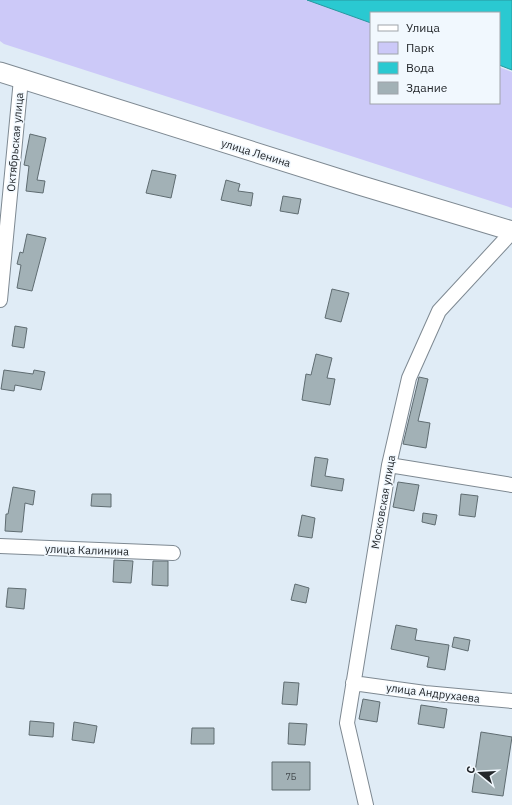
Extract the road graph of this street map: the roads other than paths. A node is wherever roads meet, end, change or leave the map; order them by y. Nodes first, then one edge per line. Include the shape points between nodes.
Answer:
1 (0, 72) edge
2 (21, 79) junction
3 (512, 231) edge
4 (0, 300) edge
5 (389, 465) junction
6 (512, 485) edge
7 (0, 546) edge
8 (173, 553) dead end
9 (353, 683) junction
10 (512, 701) edge
11 (366, 805) edge

1 - 2 street, улица Ленина
2 - 3 street, улица Ленина
2 - 4 street, Октябрьская улица
3 - 5 street, Московская улица via 439,311 409,378
5 - 6 street
5 - 9 street, Московская улица
7 - 8 street, улица Калинина
9 - 10 street, улица Андрухаева
9 - 11 street, Московская улица via 347,723

